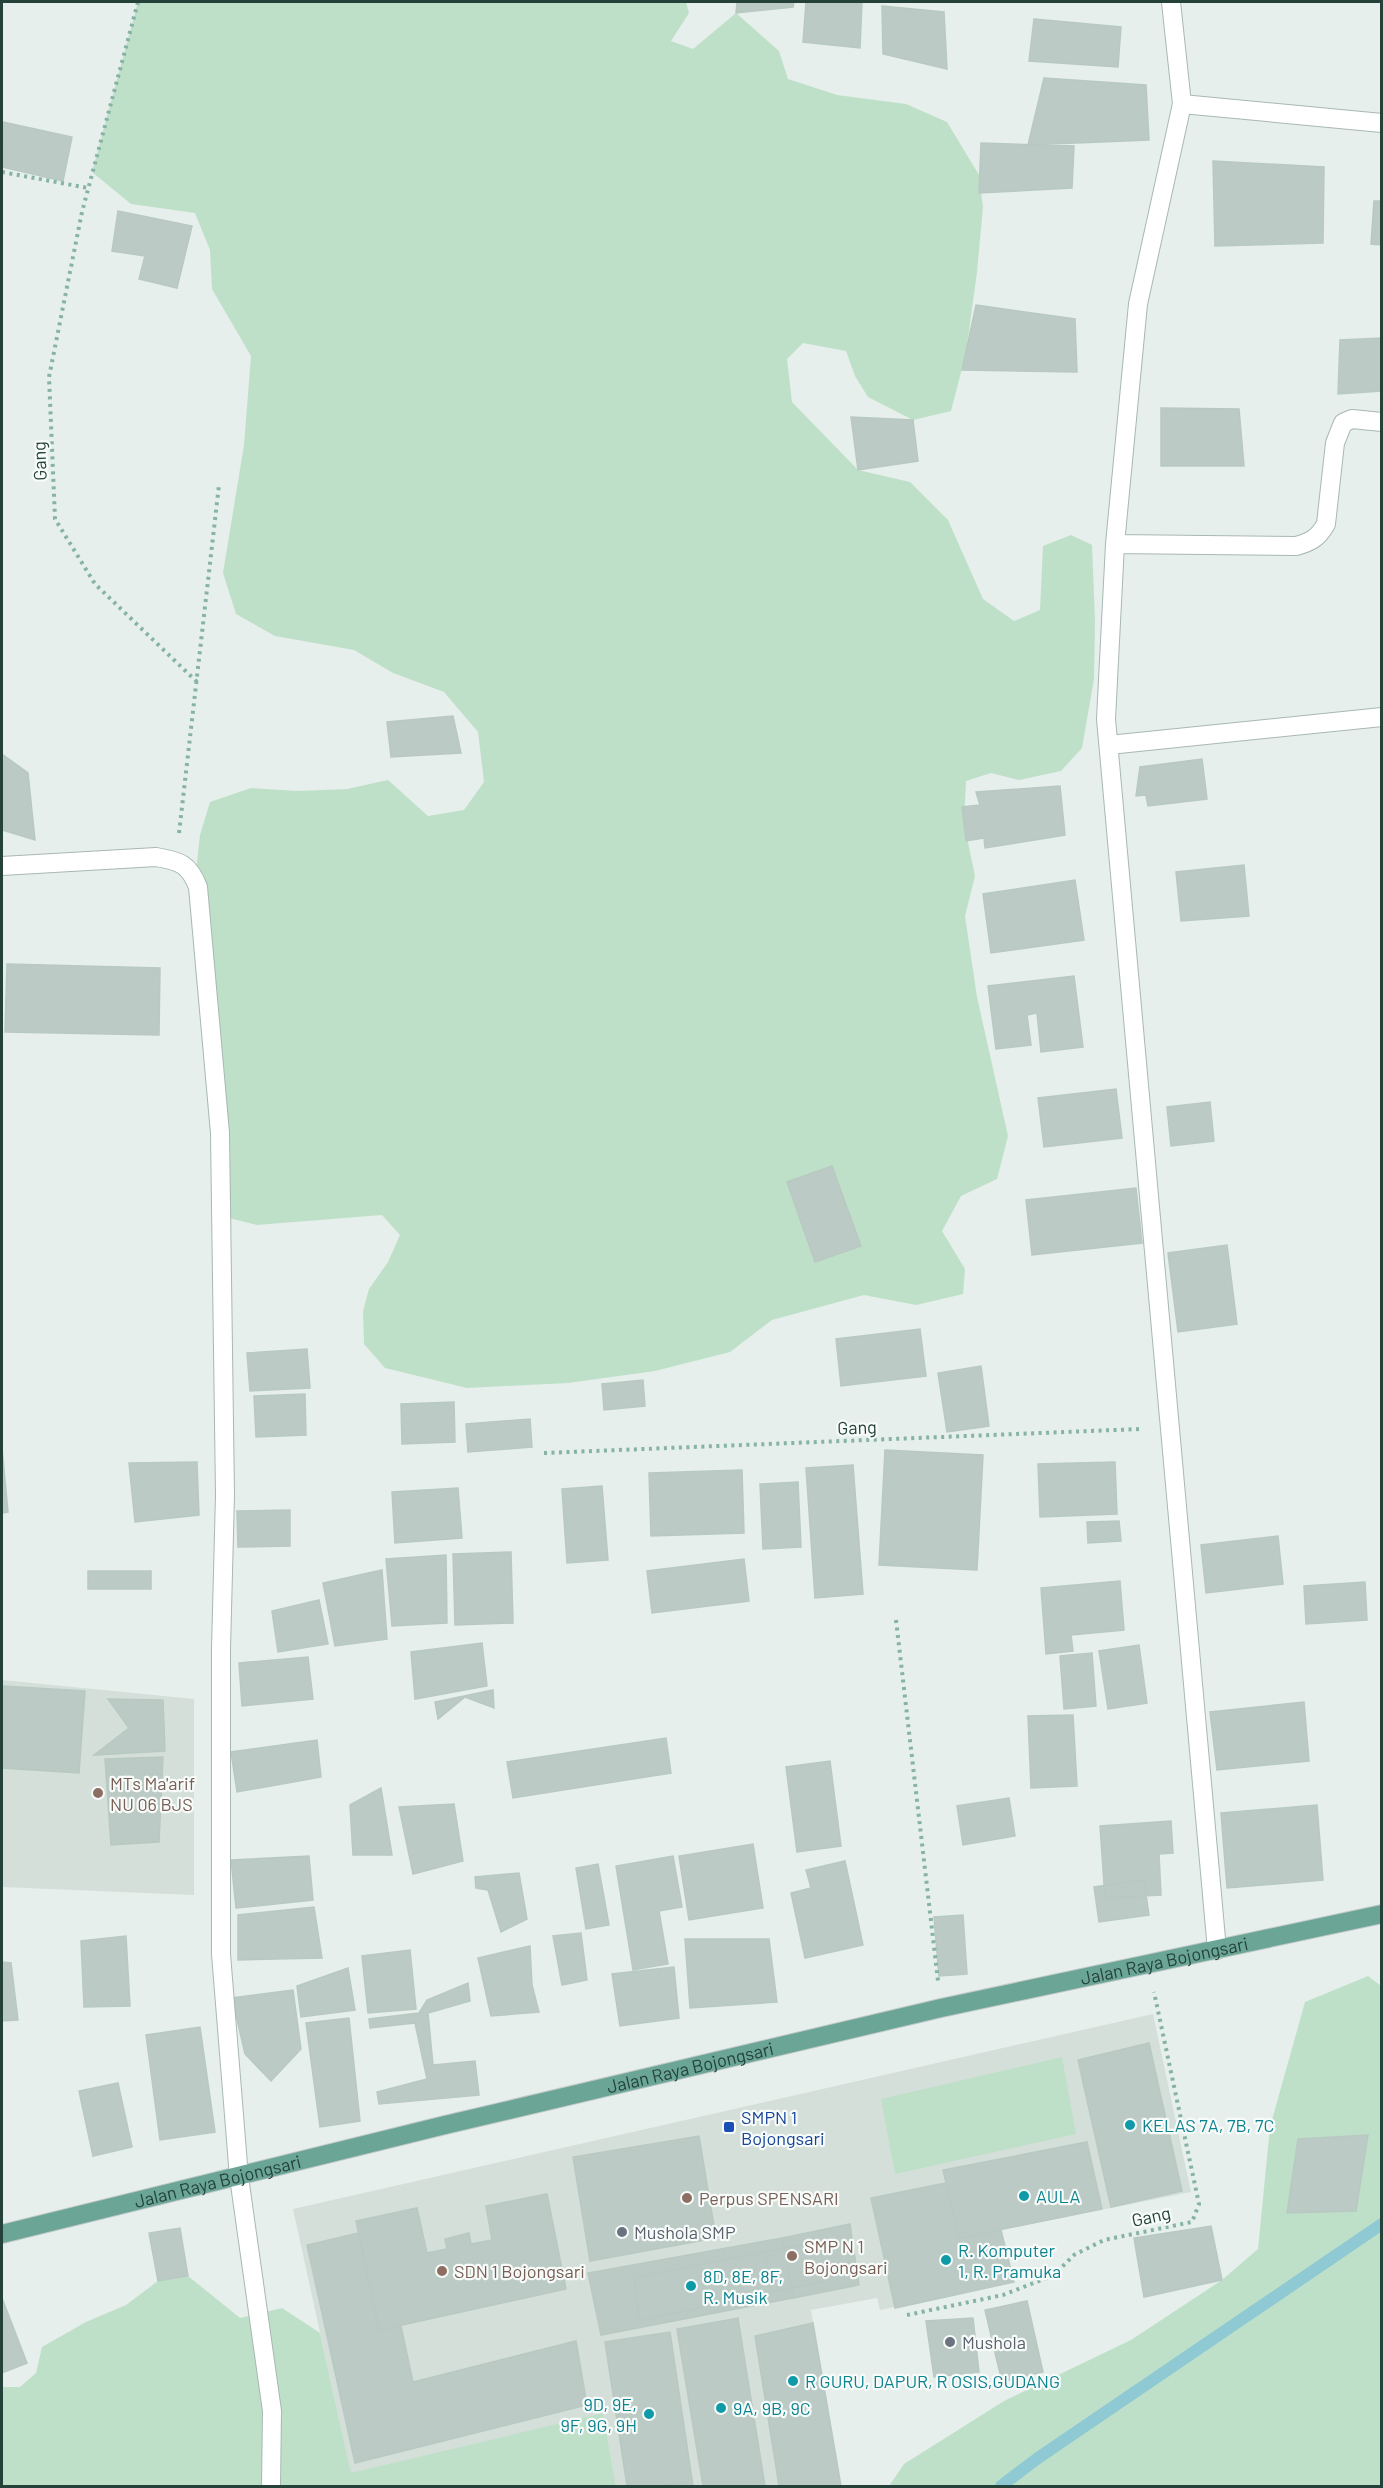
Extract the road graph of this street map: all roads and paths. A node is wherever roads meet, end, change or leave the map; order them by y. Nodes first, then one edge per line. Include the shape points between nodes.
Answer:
1 (138, 2) edge
2 (1171, 2) edge
3 (1182, 104) junction
4 (1382, 123) edge
5 (2, 172) edge
6 (88, 188) junction
7 (1382, 422) edge
8 (219, 485) dead end
9 (1115, 544) junction
10 (197, 682) junction
11 (1382, 717) edge
12 (1109, 746) junction
13 (176, 861) junction
14 (2, 866) edge
15 (1171, 1428) junction
16 (543, 1453) dead end
17 (896, 1620) dead end
18 (1382, 1914) edge
19 (1218, 1950) junction
20 (1149, 1965) junction
21 (941, 2008) junction
22 (239, 2177) junction
23 (2, 2234) edge
24 (907, 2315) dead end
25 (271, 2487) edge

1 - 6 path, Gang
2 - 3 street
3 - 4 street
3 - 9 street via 1138,304
5 - 6 path
6 - 10 path, Gang via 49,377 55,519 95,584
7 - 9 street via 1352,419 1343,423 1335,443 1326,524 1309,543
8 - 10 path
9 - 12 street via 1106,719
10 - 13 path
11 - 12 street
12 - 15 street
13 - 14 street via 156,857
13 - 22 street via 191,870 198,887 220,1132 225,1495 221,1954
15 - 16 path, Gang
15 - 19 street
17 - 21 path
18 - 19 main road, Jalan Raya Bojongsari
19 - 20 main road, Jalan Raya Bojongsari
20 - 21 main road, Jalan Raya Bojongsari
20 - 24 path, Gang via 1199,2204 1192,2222 1104,2240 1074,2255 1054,2275 1003,2295
21 - 22 main road, Jalan Raya Bojongsari
22 - 23 main road, Jalan Raya Bojongsari
22 - 25 street via 272,2411

